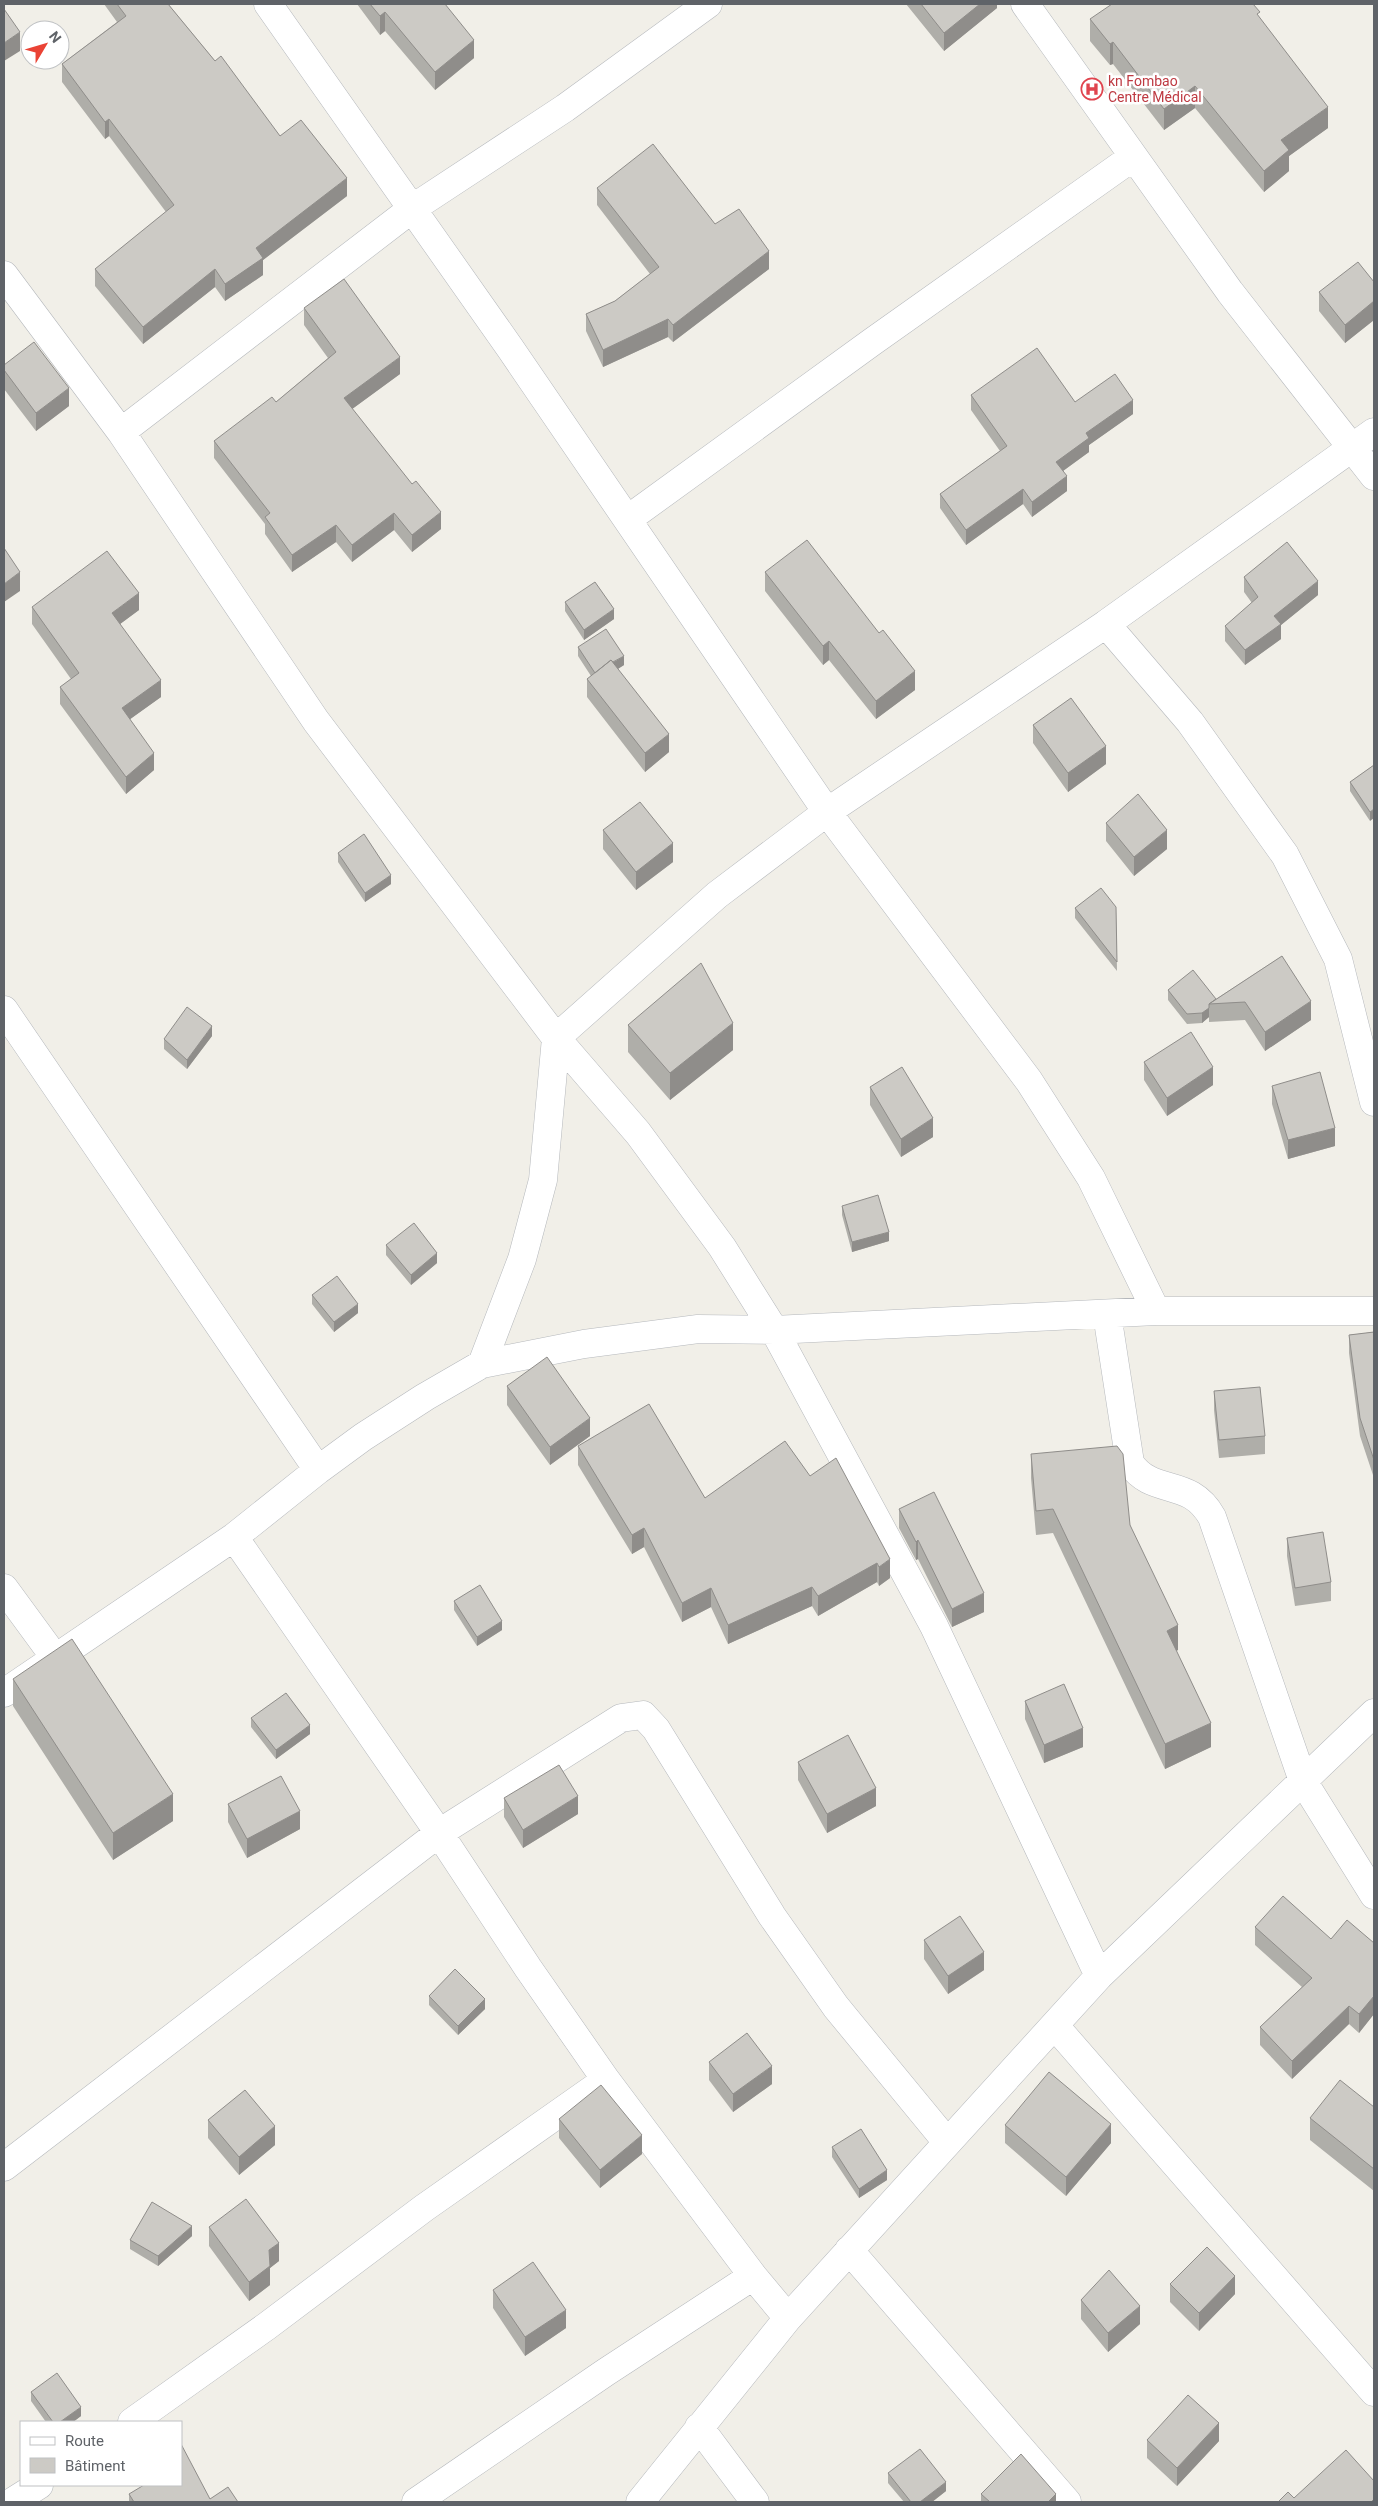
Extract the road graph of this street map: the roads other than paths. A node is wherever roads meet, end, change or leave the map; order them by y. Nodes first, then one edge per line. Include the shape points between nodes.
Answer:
1 (268, 4) edge
2 (708, 4) edge
3 (1024, 4) edge
4 (1133, 157) junction
5 (413, 208) junction
6 (4, 275) edge
7 (122, 432) junction
8 (1374, 432) edge
9 (1352, 449) junction
10 (1374, 476) edge
11 (628, 518) junction
12 (1106, 624) junction
13 (827, 812) junction
14 (4, 1010) edge
15 (556, 1038) junction
16 (1374, 1102) edge
17 (1156, 1311) junction
18 (1374, 1311) edge
19 (1107, 1314) junction
20 (774, 1330) junction
21 (482, 1364) junction
22 (318, 1470) junction
23 (234, 1537) junction
24 (4, 1588) edge
25 (56, 1659) junction
26 (4, 1693) edge
27 (1374, 1713) edge
28 (1303, 1781) junction
29 (439, 1833) junction
30 (1374, 1895) edge
31 (1099, 1976) junction
32 (1055, 2026) junction
33 (606, 2080) junction
34 (947, 2142) junction
35 (4, 2167) edge
36 (850, 2250) junction
37 (753, 2276) junction
38 (788, 2318) junction
39 (1374, 2392) edge
40 (133, 2421) edge
41 (699, 2427) junction
42 (37, 2486) edge
43 (12, 2502) edge
44 (416, 2502) edge
45 (640, 2502) edge
46 (755, 2502) edge
47 (1067, 2502) edge

1 - 5 street
2 - 5 street via 565,108
3 - 4 street
4 - 9 street via 1230,292
4 - 11 street
5 - 7 street
5 - 11 street
6 - 7 street
7 - 15 street via 316,721
8 - 9 street
9 - 10 street
9 - 12 street
11 - 13 street
12 - 13 street
12 - 16 street via 1190,722 1285,855 1338,959
13 - 15 street via 717,895
13 - 17 street via 1029,1081 1091,1178
14 - 22 street
15 - 20 street via 638,1133 722,1246
15 - 21 street via 542,1180 522,1259
17 - 18 street
17 - 19 street
19 - 20 street
19 - 28 street via 1130,1463 1145,1479 1194,1494 1212,1517
20 - 21 street via 698,1328 584,1344
20 - 31 street via 934,1626
21 - 22 street via 424,1397
22 - 23 street
23 - 25 street
23 - 29 street
24 - 25 street
25 - 26 street
27 - 28 street
28 - 30 street
28 - 31 street
29 - 33 street
29 - 34 street via 622,1718 643,1715 656,1729 772,1916 836,2007
29 - 35 street
31 - 32 street
32 - 34 street
32 - 39 street
33 - 37 street
33 - 40 street via 424,2208
34 - 36 street
36 - 38 street
36 - 47 street
37 - 38 street
37 - 44 street
38 - 41 street
41 - 45 street
41 - 46 street
42 - 43 street

